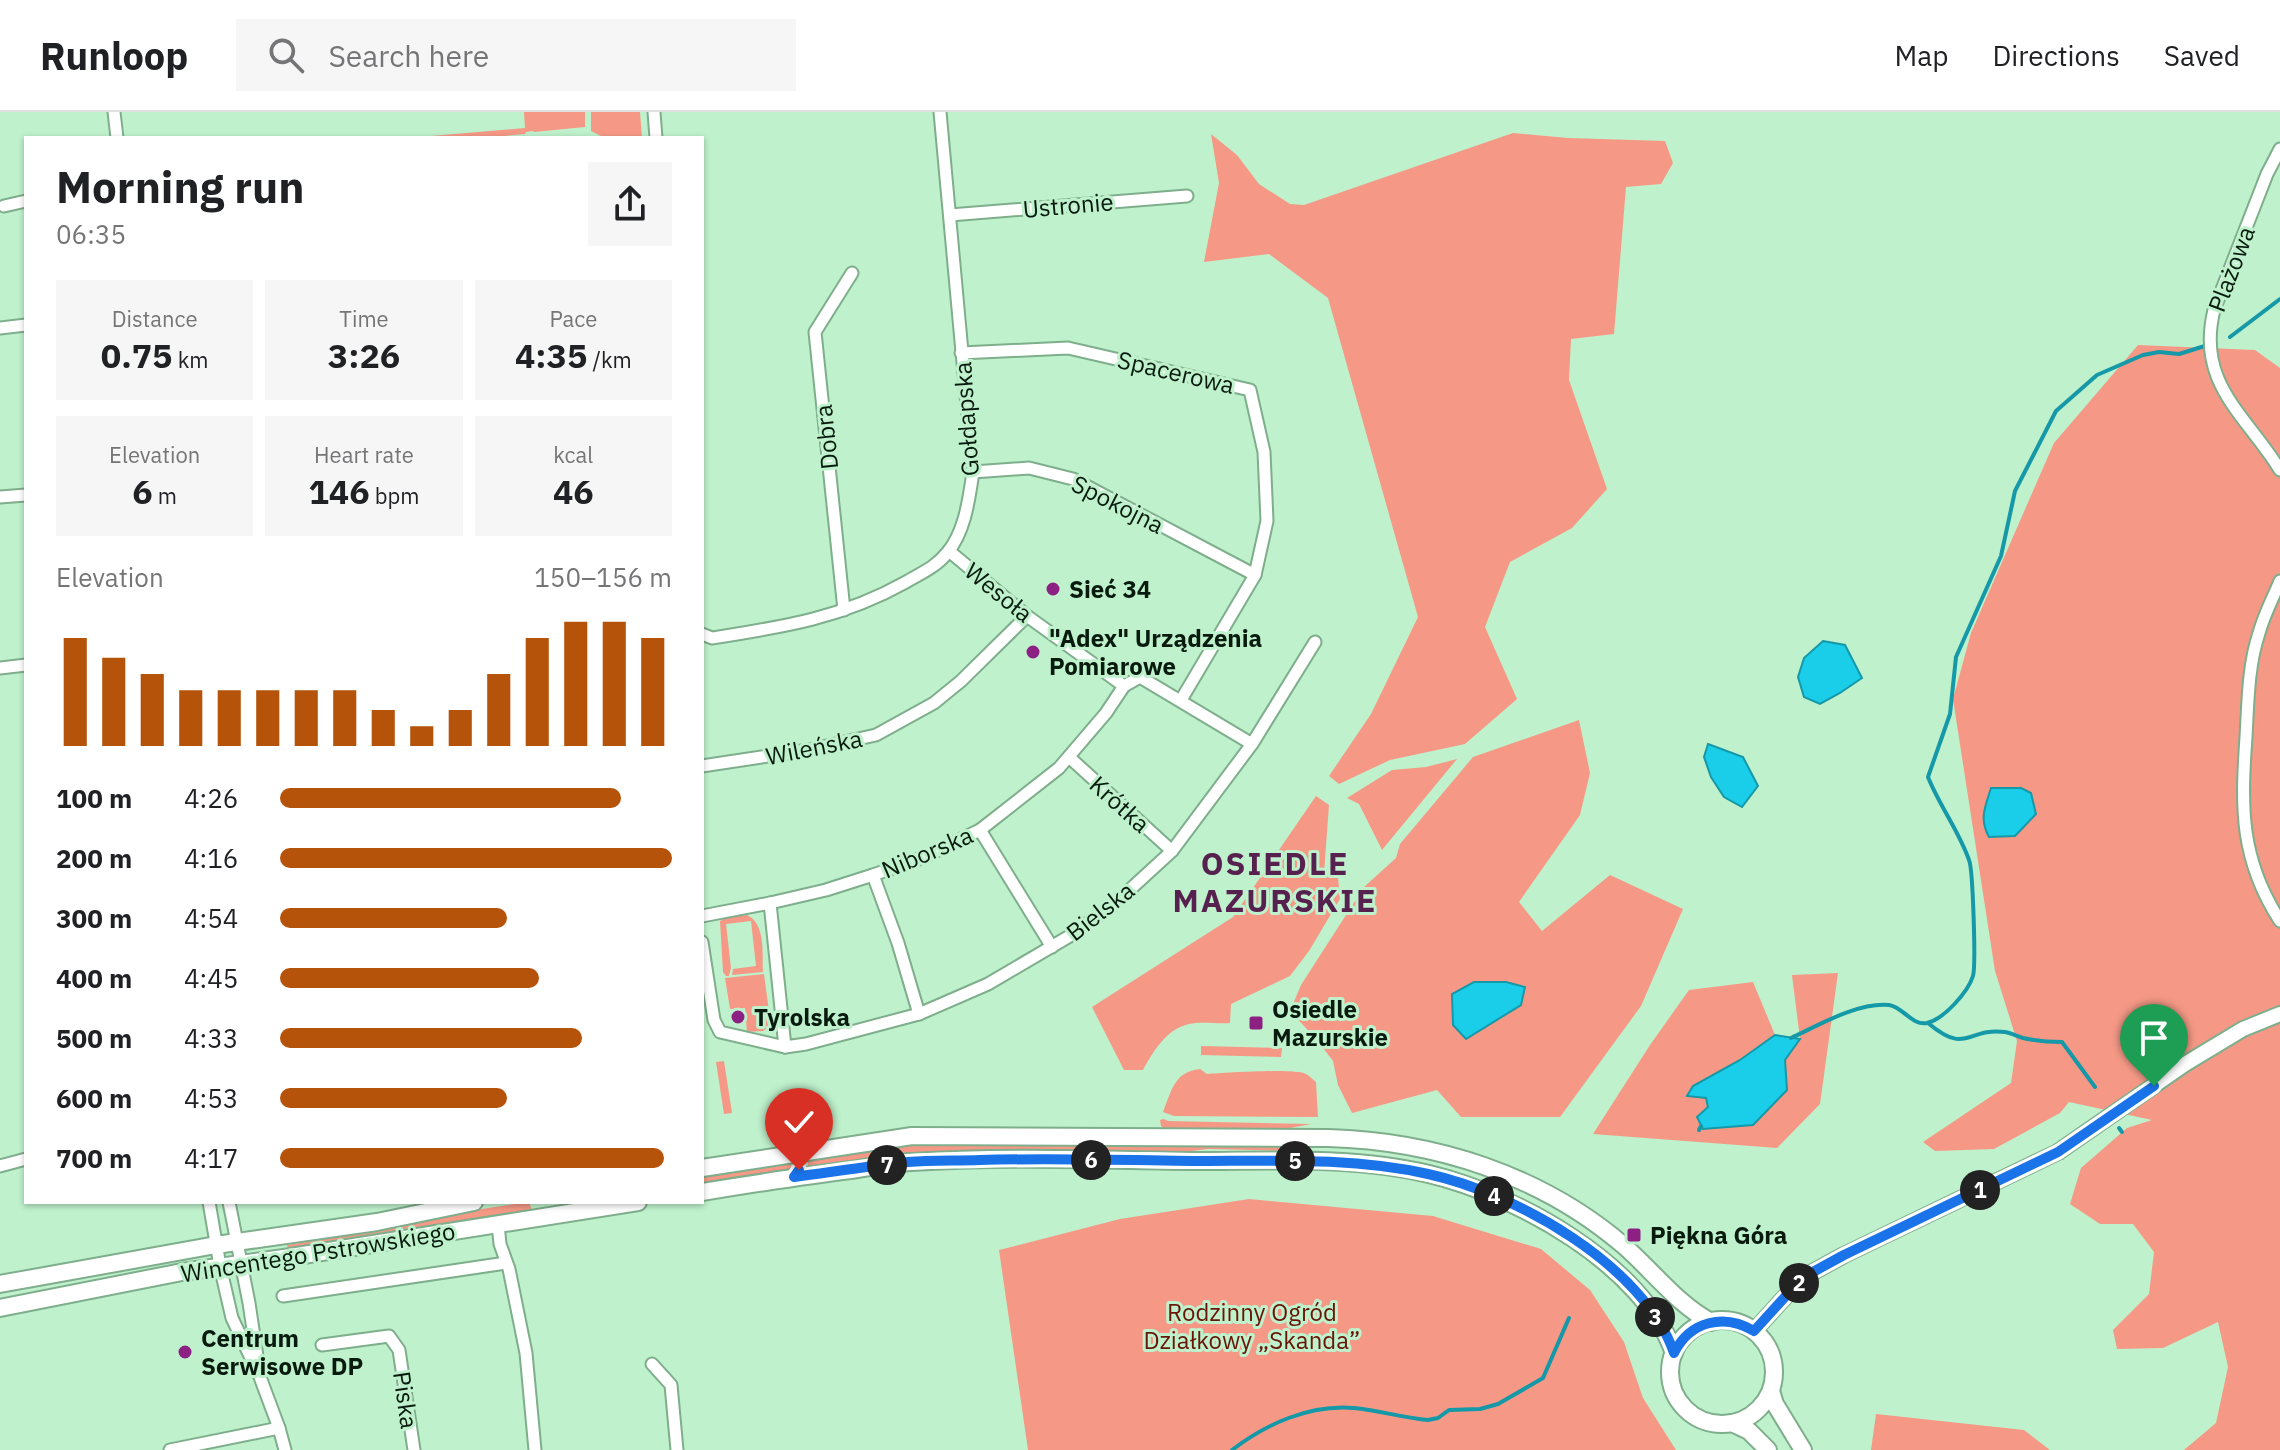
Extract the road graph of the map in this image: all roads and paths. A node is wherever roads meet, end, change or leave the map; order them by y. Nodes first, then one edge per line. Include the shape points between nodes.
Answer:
1 (114, 112) edge
2 (654, 112) edge
3 (940, 112) edge
4 (117, 136) edge
5 (656, 136) edge
6 (2280, 149) edge
7 (1187, 196) dead end
8 (24, 201) edge
9 (4, 206) dead end
10 (950, 215) junction
11 (852, 273) dead end
12 (24, 325) edge
13 (0, 328) edge
14 (961, 353) junction
15 (2280, 470) edge
16 (973, 472) junction
17 (24, 495) edge
18 (0, 497) edge
19 (949, 551) junction
20 (1255, 575) junction
21 (2280, 581) edge
22 (844, 610) junction
23 (1027, 616) junction
24 (704, 635) edge
25 (1315, 642) dead end
26 (24, 665) edge
27 (0, 668) edge
28 (1124, 686) junction
29 (1181, 700) junction
30 (1252, 744) junction
31 (1069, 757) junction
32 (704, 766) edge
33 (980, 830) junction
34 (1172, 851) junction
35 (873, 875) junction
36 (770, 903) junction
37 (704, 916) edge
38 (2280, 921) edge
39 (1052, 947) junction
40 (704, 968) edge
41 (919, 1014) junction
42 (2280, 1014) edge
43 (708, 1020) edge
44 (785, 1047) junction
45 (788, 1154) junction
46 (0, 1159) edge
47 (24, 1160) edge
48 (0, 1166) edge
49 (704, 1168) edge
50 (794, 1177) junction
51 (704, 1192) edge
52 (209, 1204) edge
53 (229, 1204) edge
54 (464, 1204) edge
55 (625, 1204) edge
56 (498, 1224) junction
57 (237, 1242) junction
58 (216, 1245) junction
59 (506, 1263) junction
60 (240, 1264) junction
61 (220, 1266) junction
62 (0, 1284) edge
63 (283, 1296) dead end
64 (0, 1308) edge
65 (1711, 1322) junction
66 (1754, 1331) junction
67 (322, 1345) dead end
68 (1674, 1353) junction
69 (652, 1364) dead end
70 (260, 1377) junction
71 (1771, 1391) junction
72 (1732, 1423) junction
73 (279, 1428) junction
74 (170, 1450) edge
75 (285, 1450) edge
76 (414, 1450) edge
77 (535, 1450) edge
78 (677, 1450) edge
79 (1768, 1450) edge
80 (1803, 1450) edge

1 - 4 street
2 - 5 street
3 - 10 street, Gołdapska
6 - 15 street, Plażowa via 2214,310 2209,338 2212,364 2225,396
7 - 10 street, Ustronie
8 - 9 street
10 - 14 street, Gołdapska
11 - 22 street, Dobra via 815,332
12 - 13 street
14 - 16 street, Gołdapska
14 - 20 street, Spacerowa via 1068,348 1250,390 1264,452 1267,521
16 - 19 street, Gołdapska via 968,509
16 - 20 street, Spokojna via 1029,468 1073,479
17 - 18 street
19 - 22 street, Gołdapska via 923,573
19 - 23 street, Wesoła
20 - 29 street, Spacerowa
21 - 38 street via 2252,663 2242,803 2254,870
22 - 24 street, Gołdapska via 793,625 712,638
23 - 28 street, Wesoła
23 - 32 street, Wileńska via 934,703 876,735
25 - 30 street, Bielska
26 - 27 street
28 - 29 street via 1140,677
28 - 31 street, Niborska
29 - 30 street
30 - 34 street, Bielska
31 - 33 street, Niborska
31 - 34 street, Krótka
33 - 35 street, Niborska
33 - 39 street
34 - 39 street, Bielska via 1112,906
35 - 36 street, Niborska
35 - 41 street
36 - 37 street, Niborska
36 - 44 street
39 - 41 street, Bielska via 988,984
40 - 43 street
41 - 44 street, Bielska
42 - 66 street via 2185,1064 2058,1152 1813,1272
43 - 44 street via 720,1032
45 - 49 main road
45 - 50 main road via 799,1163
45 - 65 main road via 912,1136 1378,1141 1503,1172 1569,1205
46 - 48 street
47 - 48 street
50 - 51 main road
50 - 68 main road via 910,1162 1012,1159 1346,1162 1429,1174 1489,1193 1550,1223 1603,1260 1636,1291
52 - 58 street
53 - 57 street
54 - 57 main road, Wincentego Pstrowskiego
55 - 56 main road, Wincentego Pstrowskiego
56 - 59 street
56 - 60 main road, Wincentego Pstrowskiego
57 - 58 main road, Wincentego Pstrowskiego
57 - 60 street
58 - 61 street
58 - 62 main road, Wincentego Pstrowskiego
59 - 63 street
59 - 77 street via 526,1353
60 - 61 main road, Wincentego Pstrowskiego
60 - 70 street
61 - 64 main road, Wincentego Pstrowskiego
61 - 70 street via 232,1318
65 - 66 main road via 1734,1322
65 - 68 main road via 1693,1330
66 - 71 main road via 1773,1363
67 - 76 street, Piska via 389,1336 399,1350
68 - 72 main road via 1671,1381 1682,1405 1705,1421
69 - 78 street via 671,1385
70 - 73 street
71 - 72 main road via 1751,1415
71 - 80 main road
72 - 79 main road
73 - 74 street
73 - 75 street

